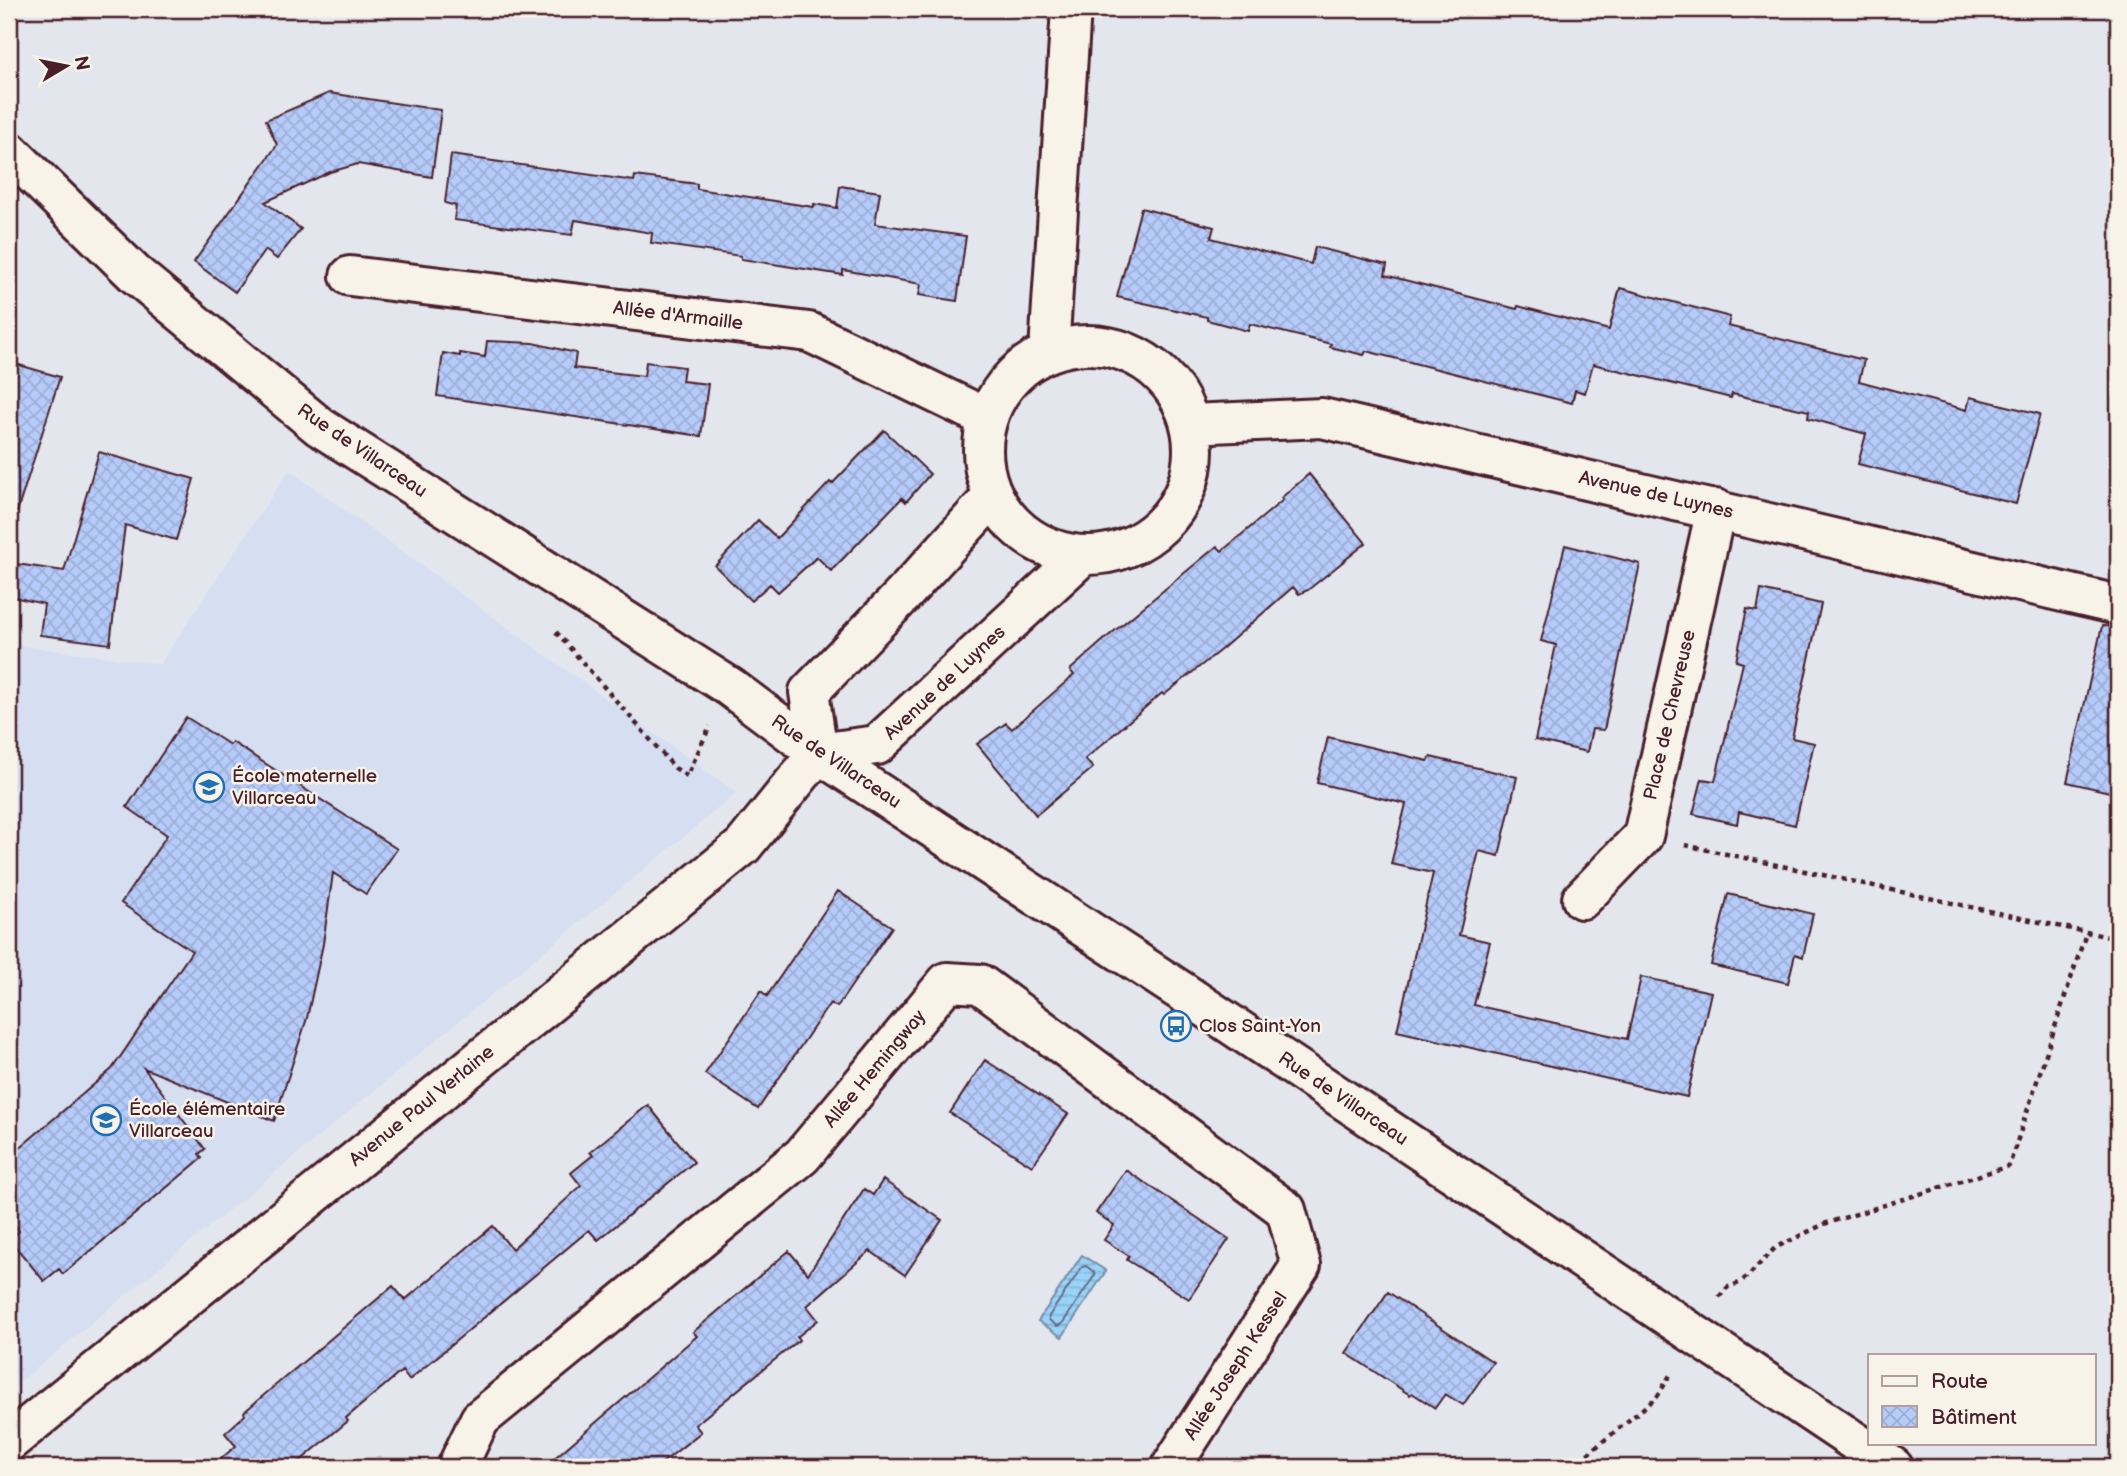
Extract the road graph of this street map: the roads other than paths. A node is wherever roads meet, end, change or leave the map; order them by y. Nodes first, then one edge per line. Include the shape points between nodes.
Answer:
1 (1072, 9) edge
2 (9, 150) edge
3 (350, 276) dead end
4 (1049, 351) junction
5 (987, 418) junction
6 (1191, 424) junction
7 (993, 496) junction
8 (1716, 509) junction
9 (1083, 555) junction
10 (2118, 605) edge
11 (818, 753) junction
12 (1582, 899) dead end
13 (1301, 1265) joint
14 (9, 1442) edge
15 (457, 1467) edge
16 (1171, 1467) edge
17 (1893, 1467) edge

1 - 4 street
2 - 11 street, Rue de Villarceau via 135,274 320,427 730,687
3 - 5 street, Allée d'Armaille via 809,332
4 - 5 street via 1017,371
4 - 6 street via 1102,345 1132,353 1158,371 1178,395
5 - 7 street via 982,444
6 - 8 street, Avenue de Luynes via 1321,418
6 - 9 street via 1191,467 1186,489 1170,517 1145,538 1116,552
7 - 9 street via 1008,519 1030,538 1056,551
7 - 11 street via 809,692
8 - 10 street, Avenue de Luynes
8 - 12 street, Place de Chevreuse via 1643,836
9 - 11 street, Avenue de Luynes via 877,745
11 - 14 street, Avenue Paul Verlaine via 743,846
11 - 17 street, Rue de Villarceau
13 - 15 street, Allée Hemingway via 1286,1210 980,984 947,982 802,1156 480,1419
13 - 16 street, Allée Joseph Kessel

